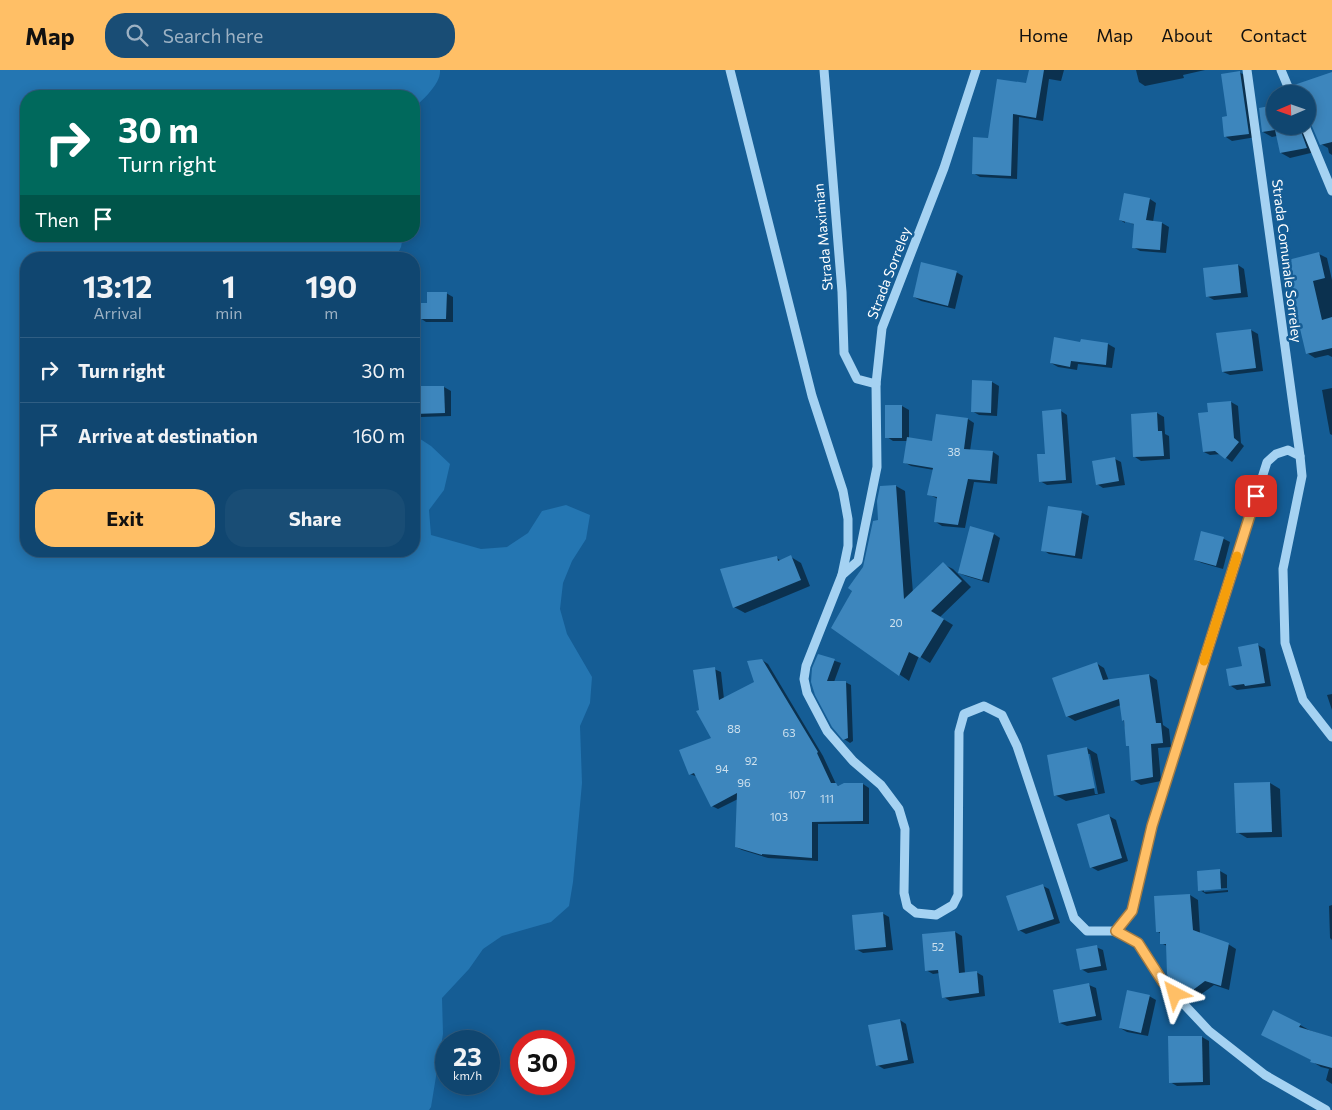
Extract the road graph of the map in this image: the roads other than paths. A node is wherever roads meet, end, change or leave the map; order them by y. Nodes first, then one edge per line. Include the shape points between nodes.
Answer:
1 (730, 70) edge
2 (824, 70) edge
3 (976, 70) edge
4 (1247, 70) edge
5 (1282, 70) edge
6 (1288, 85) edge
7 (1309, 135) edge
8 (1332, 191) edge
9 (876, 384) junction
10 (1300, 456) junction
11 (842, 575) junction
12 (1332, 738) edge
13 (1116, 931) junction
14 (1326, 1110) edge

1 - 11 street via 812,396 843,491 848,546
2 - 9 street, Strada Maximian via 844,353 857,379
3 - 9 street, Strada Sorreley via 944,168 882,328
4 - 10 street, Strada Comunale Sorreley
5 - 6 street
7 - 8 street
9 - 11 street, Strada Sorreley via 878,467 858,561
10 - 12 street, Strada Comunale Sorreley via 1302,476 1283,569 1285,643 1303,700
10 - 13 street via 1288,450 1267,462 1152,826 1132,911
11 - 13 street via 806,666 806,692 827,731 853,761 881,785 899,809 905,829 904,893 907,906 916,913 936,915 953,905 958,895 959,732 964,714 984,706 1002,715 1017,746 1074,918 1087,931
13 - 14 street via 1138,943 1163,982 1209,1031 1265,1075

